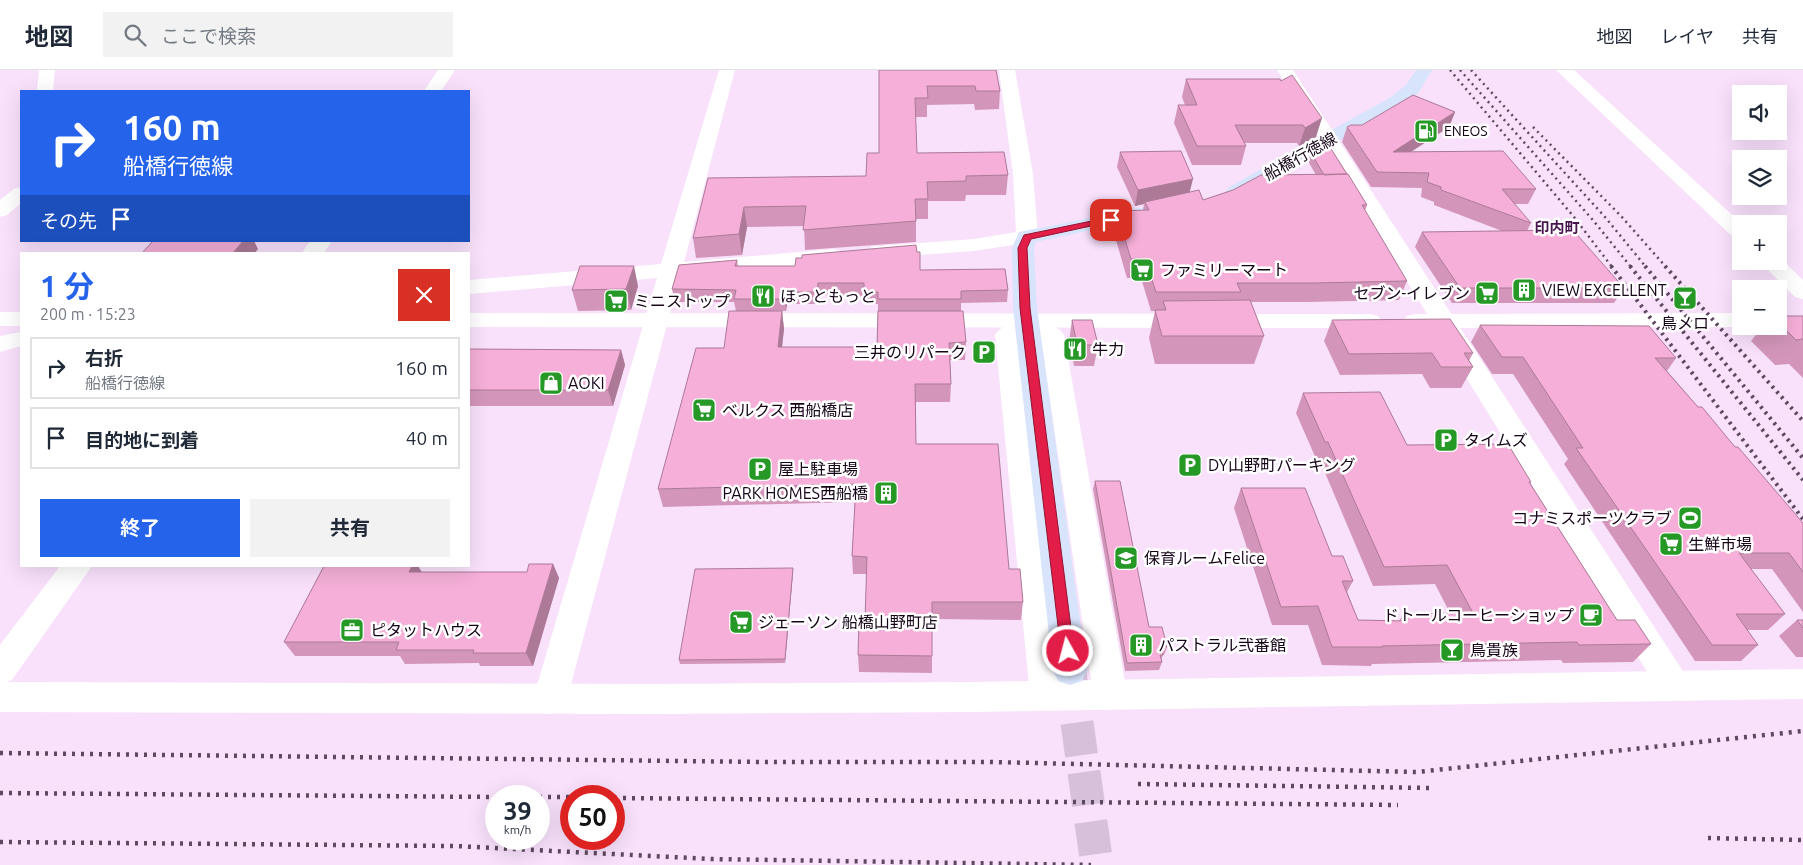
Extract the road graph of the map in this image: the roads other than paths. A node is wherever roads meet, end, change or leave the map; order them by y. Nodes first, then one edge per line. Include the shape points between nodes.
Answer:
1 (47, 70) edge
2 (447, 70) edge
3 (728, 70) edge
4 (1007, 70) edge
5 (1285, 70) edge
6 (1424, 70) edge
7 (1564, 70) edge
8 (45, 90) edge
9 (433, 90) edge
10 (1328, 140) junction
11 (20, 194) edge
12 (1218, 197) edge
13 (1171, 208) edge
14 (0, 211) edge
15 (1732, 226) edge
16 (1027, 237) junction
17 (672, 269) junction
18 (1780, 270) edge
19 (470, 287) edge
20 (1803, 292) edge
21 (0, 319) edge
22 (20, 319) edge
23 (470, 320) edge
24 (1732, 320) edge
25 (658, 321) junction
26 (1444, 321) junction
27 (1027, 322) junction
28 (20, 338) edge
29 (0, 344) edge
30 (76, 567) edge
31 (0, 670) edge
32 (1070, 671) tunnel mouth
33 (1803, 684) edge
34 (1674, 686) junction
35 (1110, 694) junction
36 (1047, 696) junction
37 (0, 697) edge
38 (550, 699) junction

1 - 8 street
2 - 9 street
3 - 17 street
4 - 16 street via 1023,174
5 - 10 street
6 - 10 main road, 船橋行徳線 via 1406,95
7 - 15 street
10 - 12 main road, 船橋行徳線 via 1240,189
10 - 26 street
11 - 14 street
13 - 16 main road
16 - 17 street via 974,245
16 - 27 main road via 1023,248
17 - 19 street
17 - 25 street
18 - 20 street
21 - 22 street
23 - 25 street
24 - 26 street
25 - 27 street
25 - 38 street
26 - 27 street
26 - 34 street
27 - 32 main road
27 - 35 street via 1052,335
27 - 36 street via 1007,335
28 - 29 street
30 - 31 street
33 - 34 street
34 - 35 street
35 - 36 street
36 - 38 street
37 - 38 street

